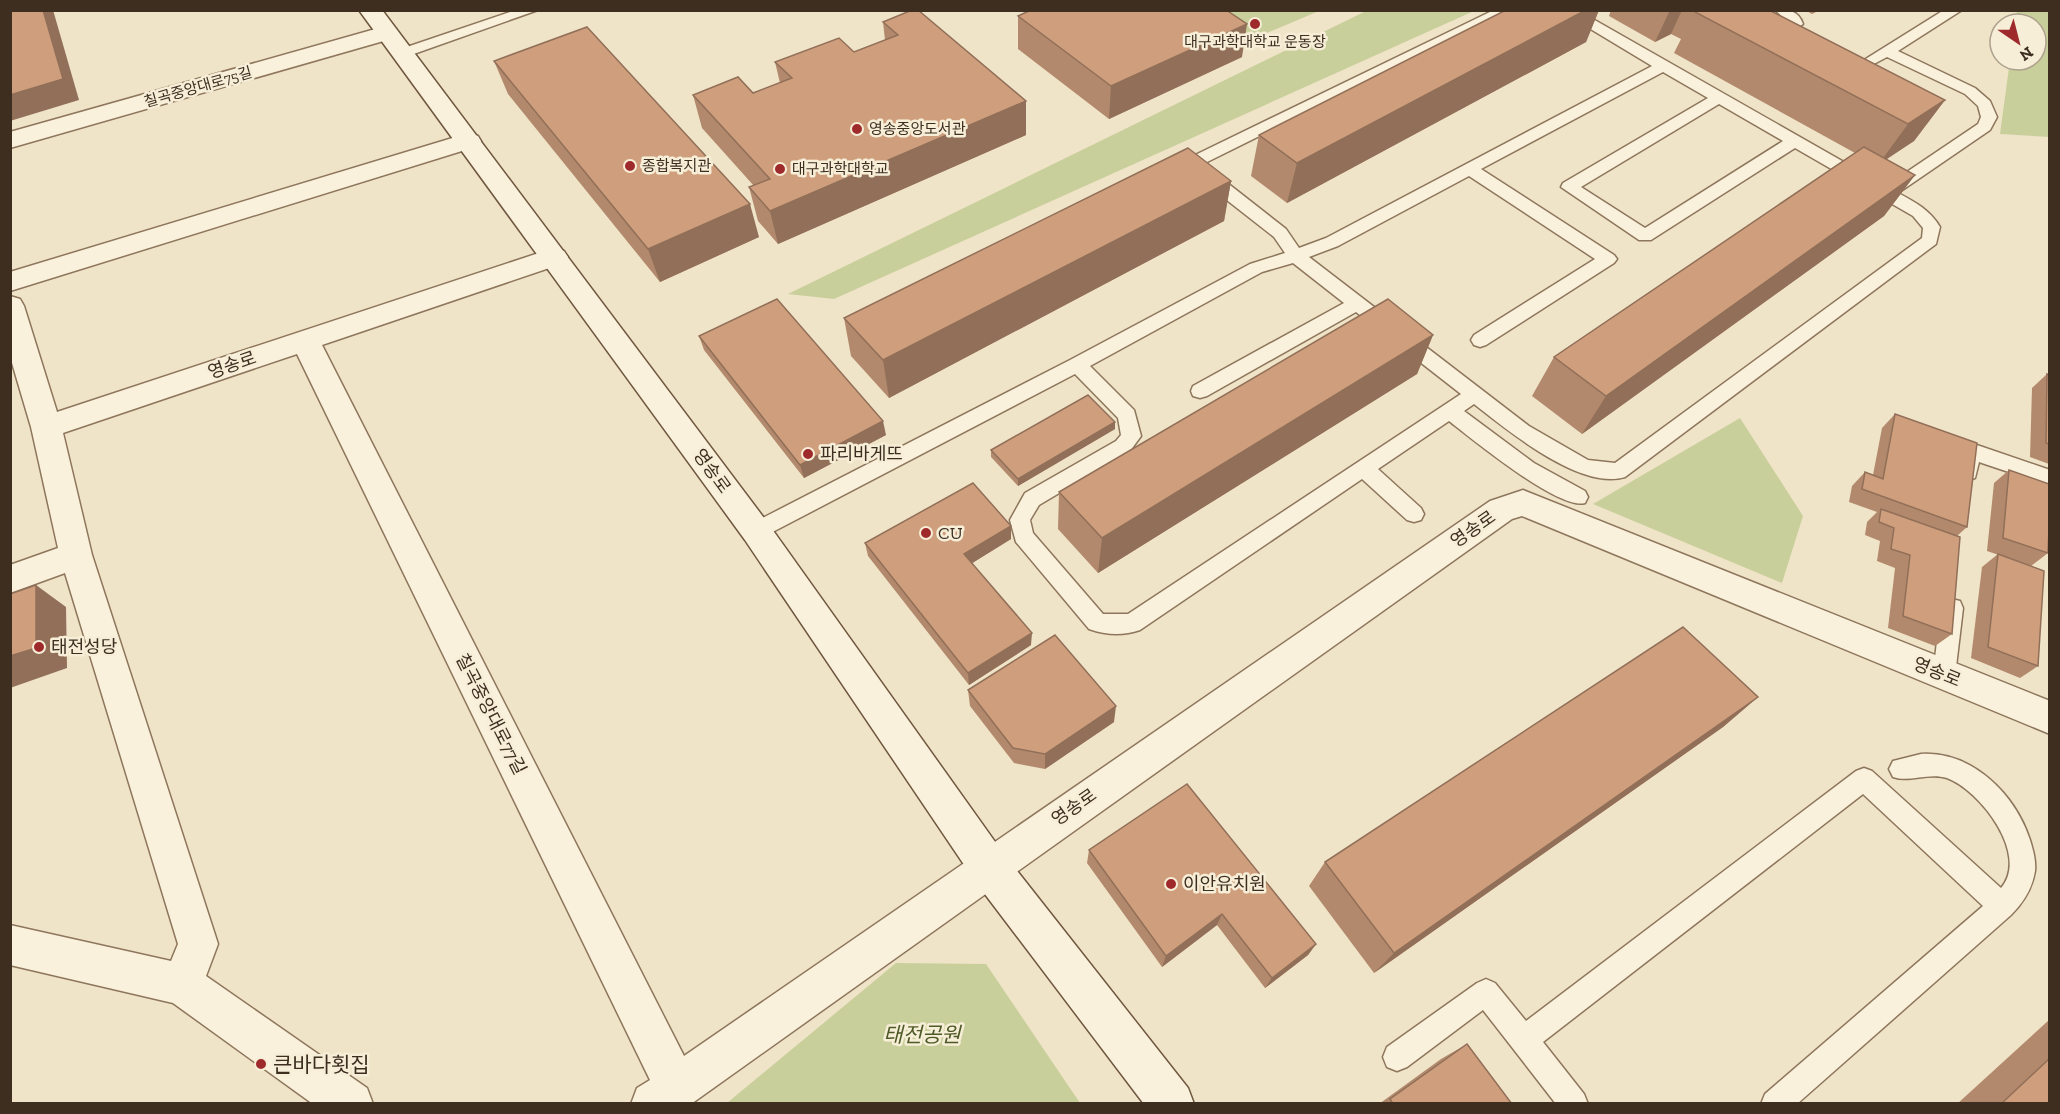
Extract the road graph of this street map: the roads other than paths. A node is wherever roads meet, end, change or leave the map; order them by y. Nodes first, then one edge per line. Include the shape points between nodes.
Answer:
1 (531, 10) edge
2 (1506, 10) edge
3 (1782, 10) edge
4 (1956, 10) edge
5 (1568, 11) edge
6 (386, 32) edge
7 (1803, 42) edge
8 (1887, 51) junction
9 (1663, 66) junction
10 (1875, 80) edge
11 (1719, 98) junction
12 (10, 140) edge
13 (469, 141) junction
14 (1794, 141) junction
15 (1191, 163) junction
16 (1158, 165) edge
17 (1469, 169) junction
18 (1887, 193) junction
19 (1296, 256) junction
20 (554, 257) junction
21 (10, 282) edge
22 (1358, 303) junction
23 (10, 306) edge
24 (304, 340) junction
25 (1480, 340) dead end
26 (1077, 365) junction
27 (1200, 392) dead end
28 (1475, 394) junction
29 (1450, 411) junction
30 (46, 427) junction
31 (1364, 469) junction
32 (2049, 478) edge
33 (1966, 487) edge
34 (1578, 497) dead end
35 (1414, 514) dead end
36 (756, 531) junction
37 (76, 555) junction
38 (10, 579) edge
39 (1954, 592) edge
40 (1944, 675) junction
41 (2049, 718) edge
42 (1900, 769) dead end
43 (989, 867) junction
44 (2002, 906) junction
45 (10, 945) edge
46 (182, 984) junction
47 (1524, 1040) junction
48 (1397, 1057) dead end
49 (665, 1095) edge
50 (351, 1104) edge
51 (1172, 1104) edge
52 (1574, 1104) edge
53 (1774, 1104) edge

1 - 6 lane
2 - 15 lane
3 - 7 lane via 1796,24 1782,31
4 - 8 lane
5 - 9 lane
6 - 12 street, 칠곡중앙대로75길
6 - 13 street, 영송로
8 - 10 lane via 1850,67
8 - 18 lane via 1970,91 1985,104 1989,117 1984,127
9 - 11 lane
9 - 17 lane
11 - 14 lane
11 - 14 lane via 1569,187 1645,236
13 - 20 street, 영송로
13 - 21 street
14 - 18 lane
15 - 16 lane
15 - 19 lane via 1280,233
17 - 19 lane via 1332,242
17 - 25 lane via 1608,259
18 - 28 lane via 1919,212 1932,227 1930,240 1618,471 1584,467 1522,430
19 - 22 lane
19 - 26 lane via 1256,268
20 - 24 street, 영송로
20 - 36 street, 영송로
22 - 27 lane
22 - 28 lane
23 - 30 street
24 - 30 street, 영송로
24 - 49 street, 칠곡중앙대로77길
26 - 31 lane via 1127,415 1131,436 1123,446 1032,499 1020,520 1023,536 1097,622 1132,623
26 - 36 lane
28 - 29 lane
29 - 31 lane
29 - 34 lane via 1514,462
30 - 37 street
31 - 35 lane
32 - 33 lane via 1971,451
36 - 43 street, 영송로
37 - 38 street
37 - 46 street via 198,945
39 - 40 lane
40 - 41 street, 영송로
40 - 43 street, 영송로 via 1523,504 1501,510
42 - 44 lane via 1927,764 1955,770 1991,795 2013,825 2024,862 2019,885
43 - 49 street, 칠곡중앙대로77길
43 - 51 street, 영송로
44 - 47 lane via 1864,779
44 - 53 lane
45 - 46 street
46 - 50 street
47 - 48 lane via 1486,992
47 - 52 lane

